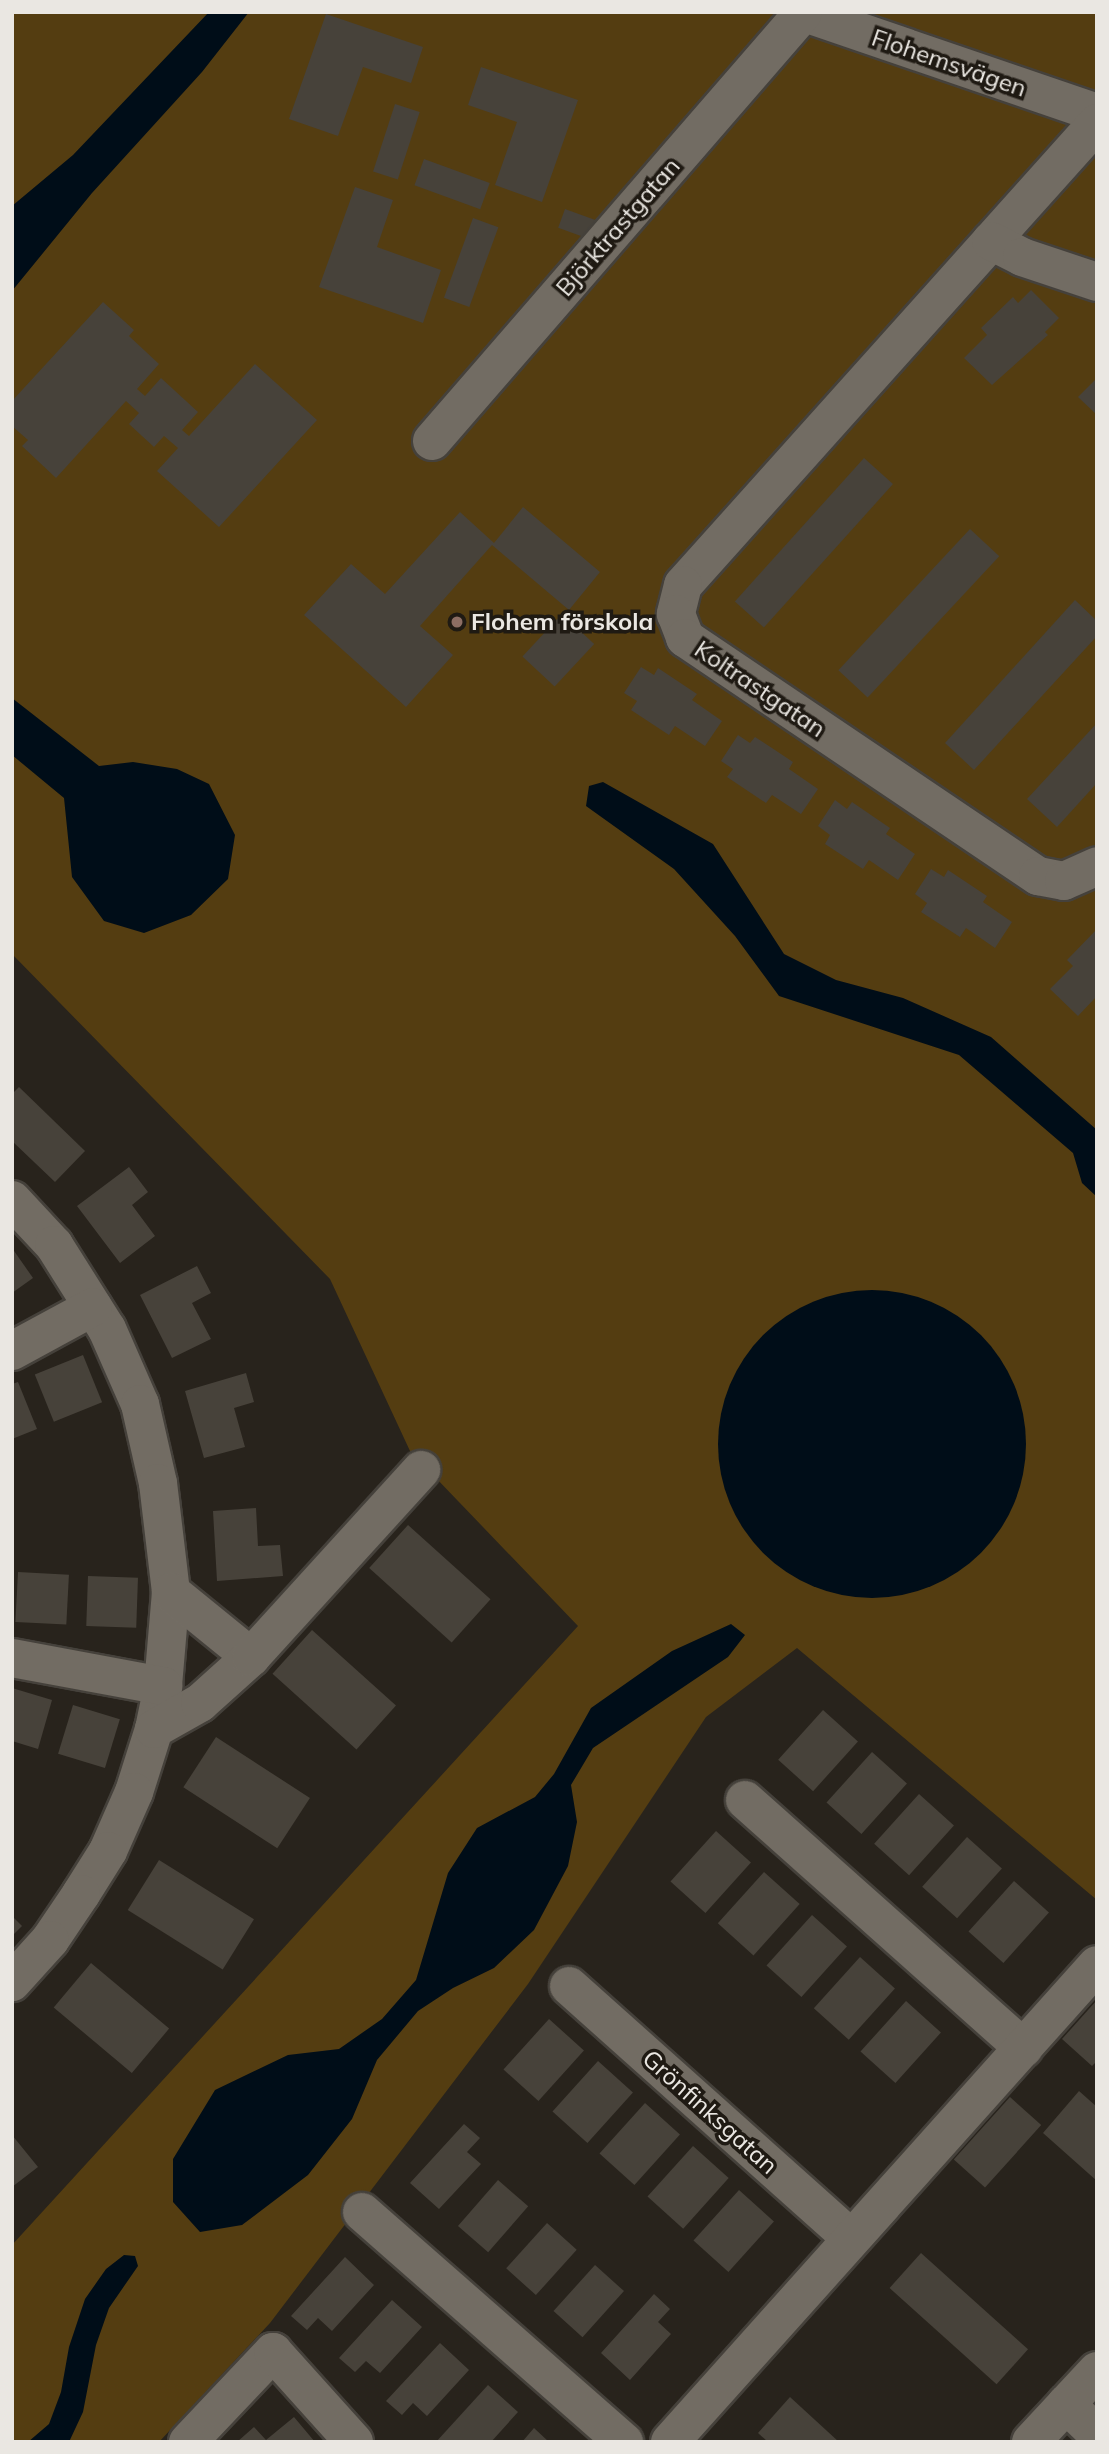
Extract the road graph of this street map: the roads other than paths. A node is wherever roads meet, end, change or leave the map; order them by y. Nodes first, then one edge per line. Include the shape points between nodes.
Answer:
1 (803, 12) edge
2 (1097, 113) edge
3 (1097, 123) edge
4 (991, 241) junction
5 (1097, 282) edge
6 (432, 441) dead end
7 (1097, 866) edge
8 (12, 1200) edge
9 (93, 1307) junction
10 (12, 1352) edge
11 (421, 1470) dead end
12 (171, 1592) junction
13 (251, 1657) junction
14 (12, 1658) edge
15 (163, 1686) junction
16 (154, 1729) junction
17 (745, 1800) dead end
18 (1097, 1965) edge
19 (12, 1982) edge
20 (569, 1986) dead end
21 (1023, 2048) junction
22 (362, 2212) dead end
23 (851, 2238) junction
24 (1097, 2371) edge
25 (1066, 2404) junction
26 (1097, 2434) edge
27 (188, 2442) edge
28 (354, 2442) edge
29 (624, 2442) edge
30 (670, 2442) edge
31 (1031, 2442) edge

1 - 2 street, Flohemsvägen
1 - 6 street, Björktrastgatan
3 - 4 street, Koltrastgatan
4 - 5 street via 1022,257
4 - 7 street, Koltrastgatan via 682,585 676,614 685,638 1038,876 1064,881
8 - 9 street via 54,1245
9 - 10 street
9 - 12 street via 140,1404 158,1483
11 - 13 street
12 - 13 street
12 - 15 street
13 - 16 street via 200,1703
14 - 15 street
15 - 16 street
16 - 19 street via 134,1792 108,1851 50,1940
17 - 21 street
18 - 21 street
20 - 23 street, Grönfinksgatan
21 - 23 street
22 - 29 street
23 - 30 street
24 - 25 street
25 - 26 street
25 - 31 street
27 - 28 street via 273,2352

